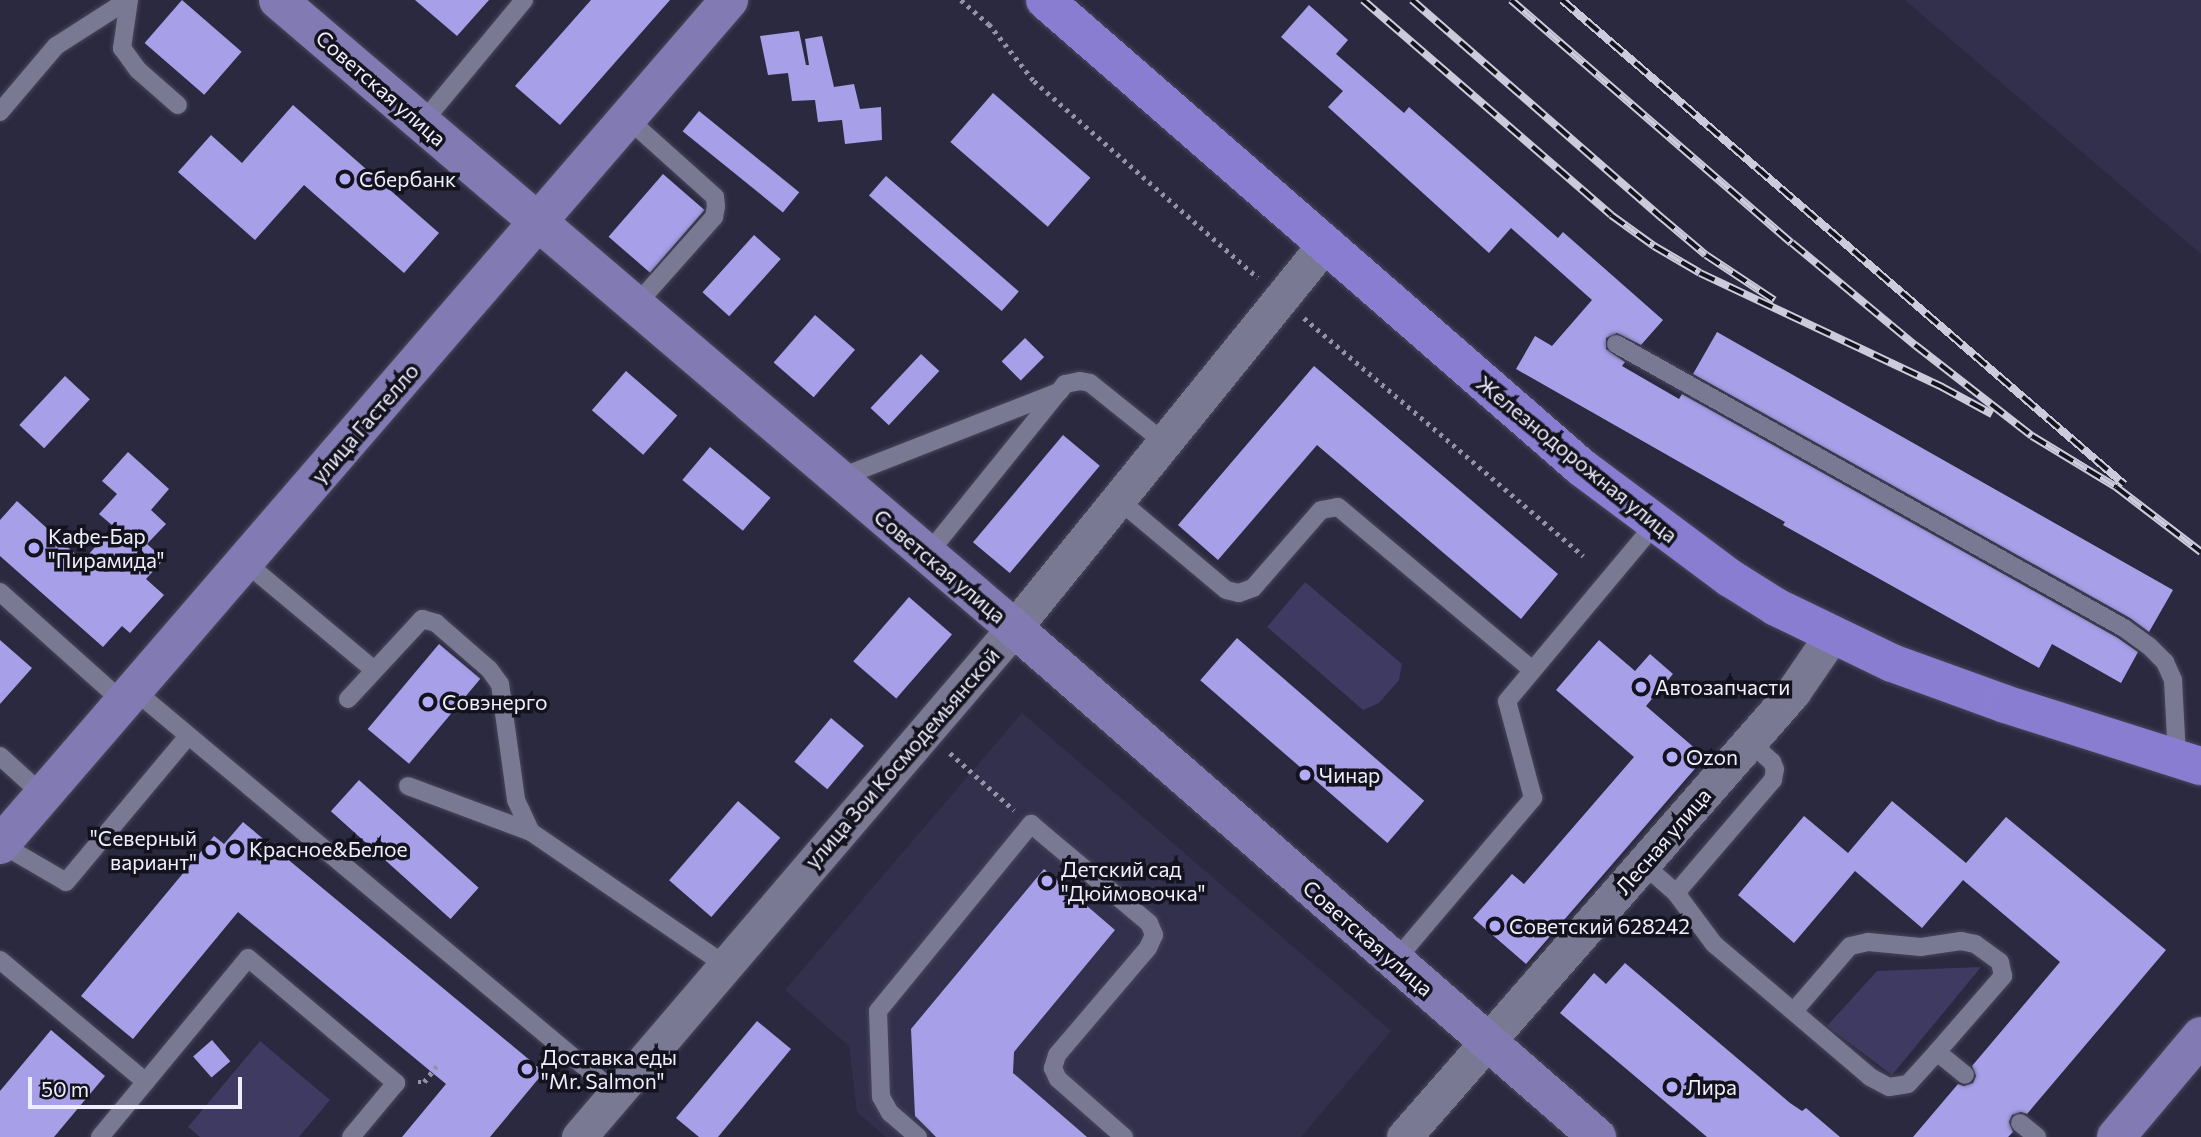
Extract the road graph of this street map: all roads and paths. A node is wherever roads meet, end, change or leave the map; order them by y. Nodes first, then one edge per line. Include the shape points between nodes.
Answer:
1 (128, 0) edge
2 (278, 0) edge
3 (524, 0) edge
4 (729, 0) edge
5 (1045, 0) edge
6 (178, 104) dead end
7 (0, 112) edge
8 (627, 118) junction
9 (422, 123) junction
10 (538, 223) junction
11 (1325, 244) junction
12 (635, 306) junction
13 (1616, 344) dead end
14 (1059, 391) junction
15 (1166, 443) junction
16 (839, 479) junction
17 (1120, 501) junction
18 (1654, 525) junction
19 (927, 555) junction
20 (245, 562) junction
21 (0, 592) edge
22 (1014, 628) junction
23 (1832, 635) junction
24 (374, 670) junction
25 (1532, 670) junction
26 (129, 696) junction
27 (348, 699) dead end
28 (188, 737) junction
29 (1750, 742) junction
30 (950, 753) dead end
31 (0, 756) edge
32 (2189, 762) edge
33 (408, 786) dead end
34 (43, 795) junction
35 (1031, 824) junction
36 (531, 832) junction
37 (0, 845) edge
38 (1643, 864) junction
39 (1676, 892) junction
40 (0, 960) edge
41 (1395, 961) junction
42 (724, 964) junction
43 (1794, 1011) junction
44 (2201, 1036) edge
45 (1485, 1041) junction
46 (1937, 1052) junction
47 (1965, 1075) dead end
48 (146, 1082) junction
49 (617, 1093) junction
50 (2020, 1123) dead end
51 (110, 1133) edge
52 (351, 1137) edge
53 (579, 1137) edge
54 (918, 1137) edge
55 (1124, 1137) edge
56 (1404, 1137) edge
57 (1597, 1137) edge
58 (2037, 1137) edge
59 (2116, 1137) edge

1 - 6 lane via 122,48 138,70
1 - 7 lane via 56,46
2 - 9 street, Советская улица
3 - 9 lane
4 - 8 street, улица Гастелло
5 - 11 main road, Железнодорожная улица
8 - 10 street, улица Гастелло
8 - 12 lane via 715,197 716,206 714,217
9 - 10 street, Советская улица
10 - 12 street, Советская улица
10 - 20 street, улица Гастелло
11 - 15 street, улица Зои Космодемьянской
11 - 18 main road, Железнодорожная улица
12 - 16 street, Советская улица
13 - 32 lane via 2149,646 2165,662 2173,680
14 - 15 lane via 1065,384 1090,383
14 - 16 lane
14 - 19 lane
15 - 17 street, улица Зои Космодемьянской
16 - 19 street, Советская улица
17 - 22 street, улица Зои Космодемьянской
17 - 25 lane via 1226,590 1239,593 1253,588 1321,510 1338,507
18 - 23 main road, Железнодорожная улица via 1776,607
18 - 25 lane
19 - 22 street, Советская улица
20 - 24 lane
20 - 26 street, улица Гастелло
21 - 26 lane
22 - 41 street, Советская улица
22 - 42 street, улица Зои Космодемьянской
23 - 29 street, Лесная улица via 1793,692
23 - 32 main road, Железнодорожная улица via 1947,684
24 - 27 lane
24 - 36 lane via 422,619 436,623 489,668 500,684 516,800
25 - 41 lane via 1507,701 1533,798
26 - 28 lane
26 - 34 street, улица Гастелло
28 - 37 lane via 66,882
28 - 49 lane
29 - 38 street, Лесная улица
29 - 39 lane via 1772,762 1773,780
30 - 35 path
31 - 34 lane
33 - 36 lane
34 - 37 street, улица Гастелло
35 - 54 lane via 878,1011 881,1097 890,1113
35 - 55 lane via 1149,923 1153,935 1148,948 1057,1055 1053,1068 1058,1079
36 - 42 lane
38 - 39 lane
38 - 45 street, Лесная улица
39 - 43 lane via 1714,944
40 - 48 lane
41 - 45 street, Советская улица
42 - 49 street, улица Зои Космодемьянской
43 - 46 lane via 1870,1077 1889,1087 1908,1084
43 - 46 lane via 1850,946 1868,942 1921,947 1961,941 1975,944 2000,962 2003,976
44 - 59 street
45 - 56 street, Лесная улица
45 - 57 street, Советская улица
46 - 47 lane
48 - 51 lane
48 - 52 lane via 248,958 396,1083
49 - 53 street, улица Зои Космодемьянской
50 - 58 lane

